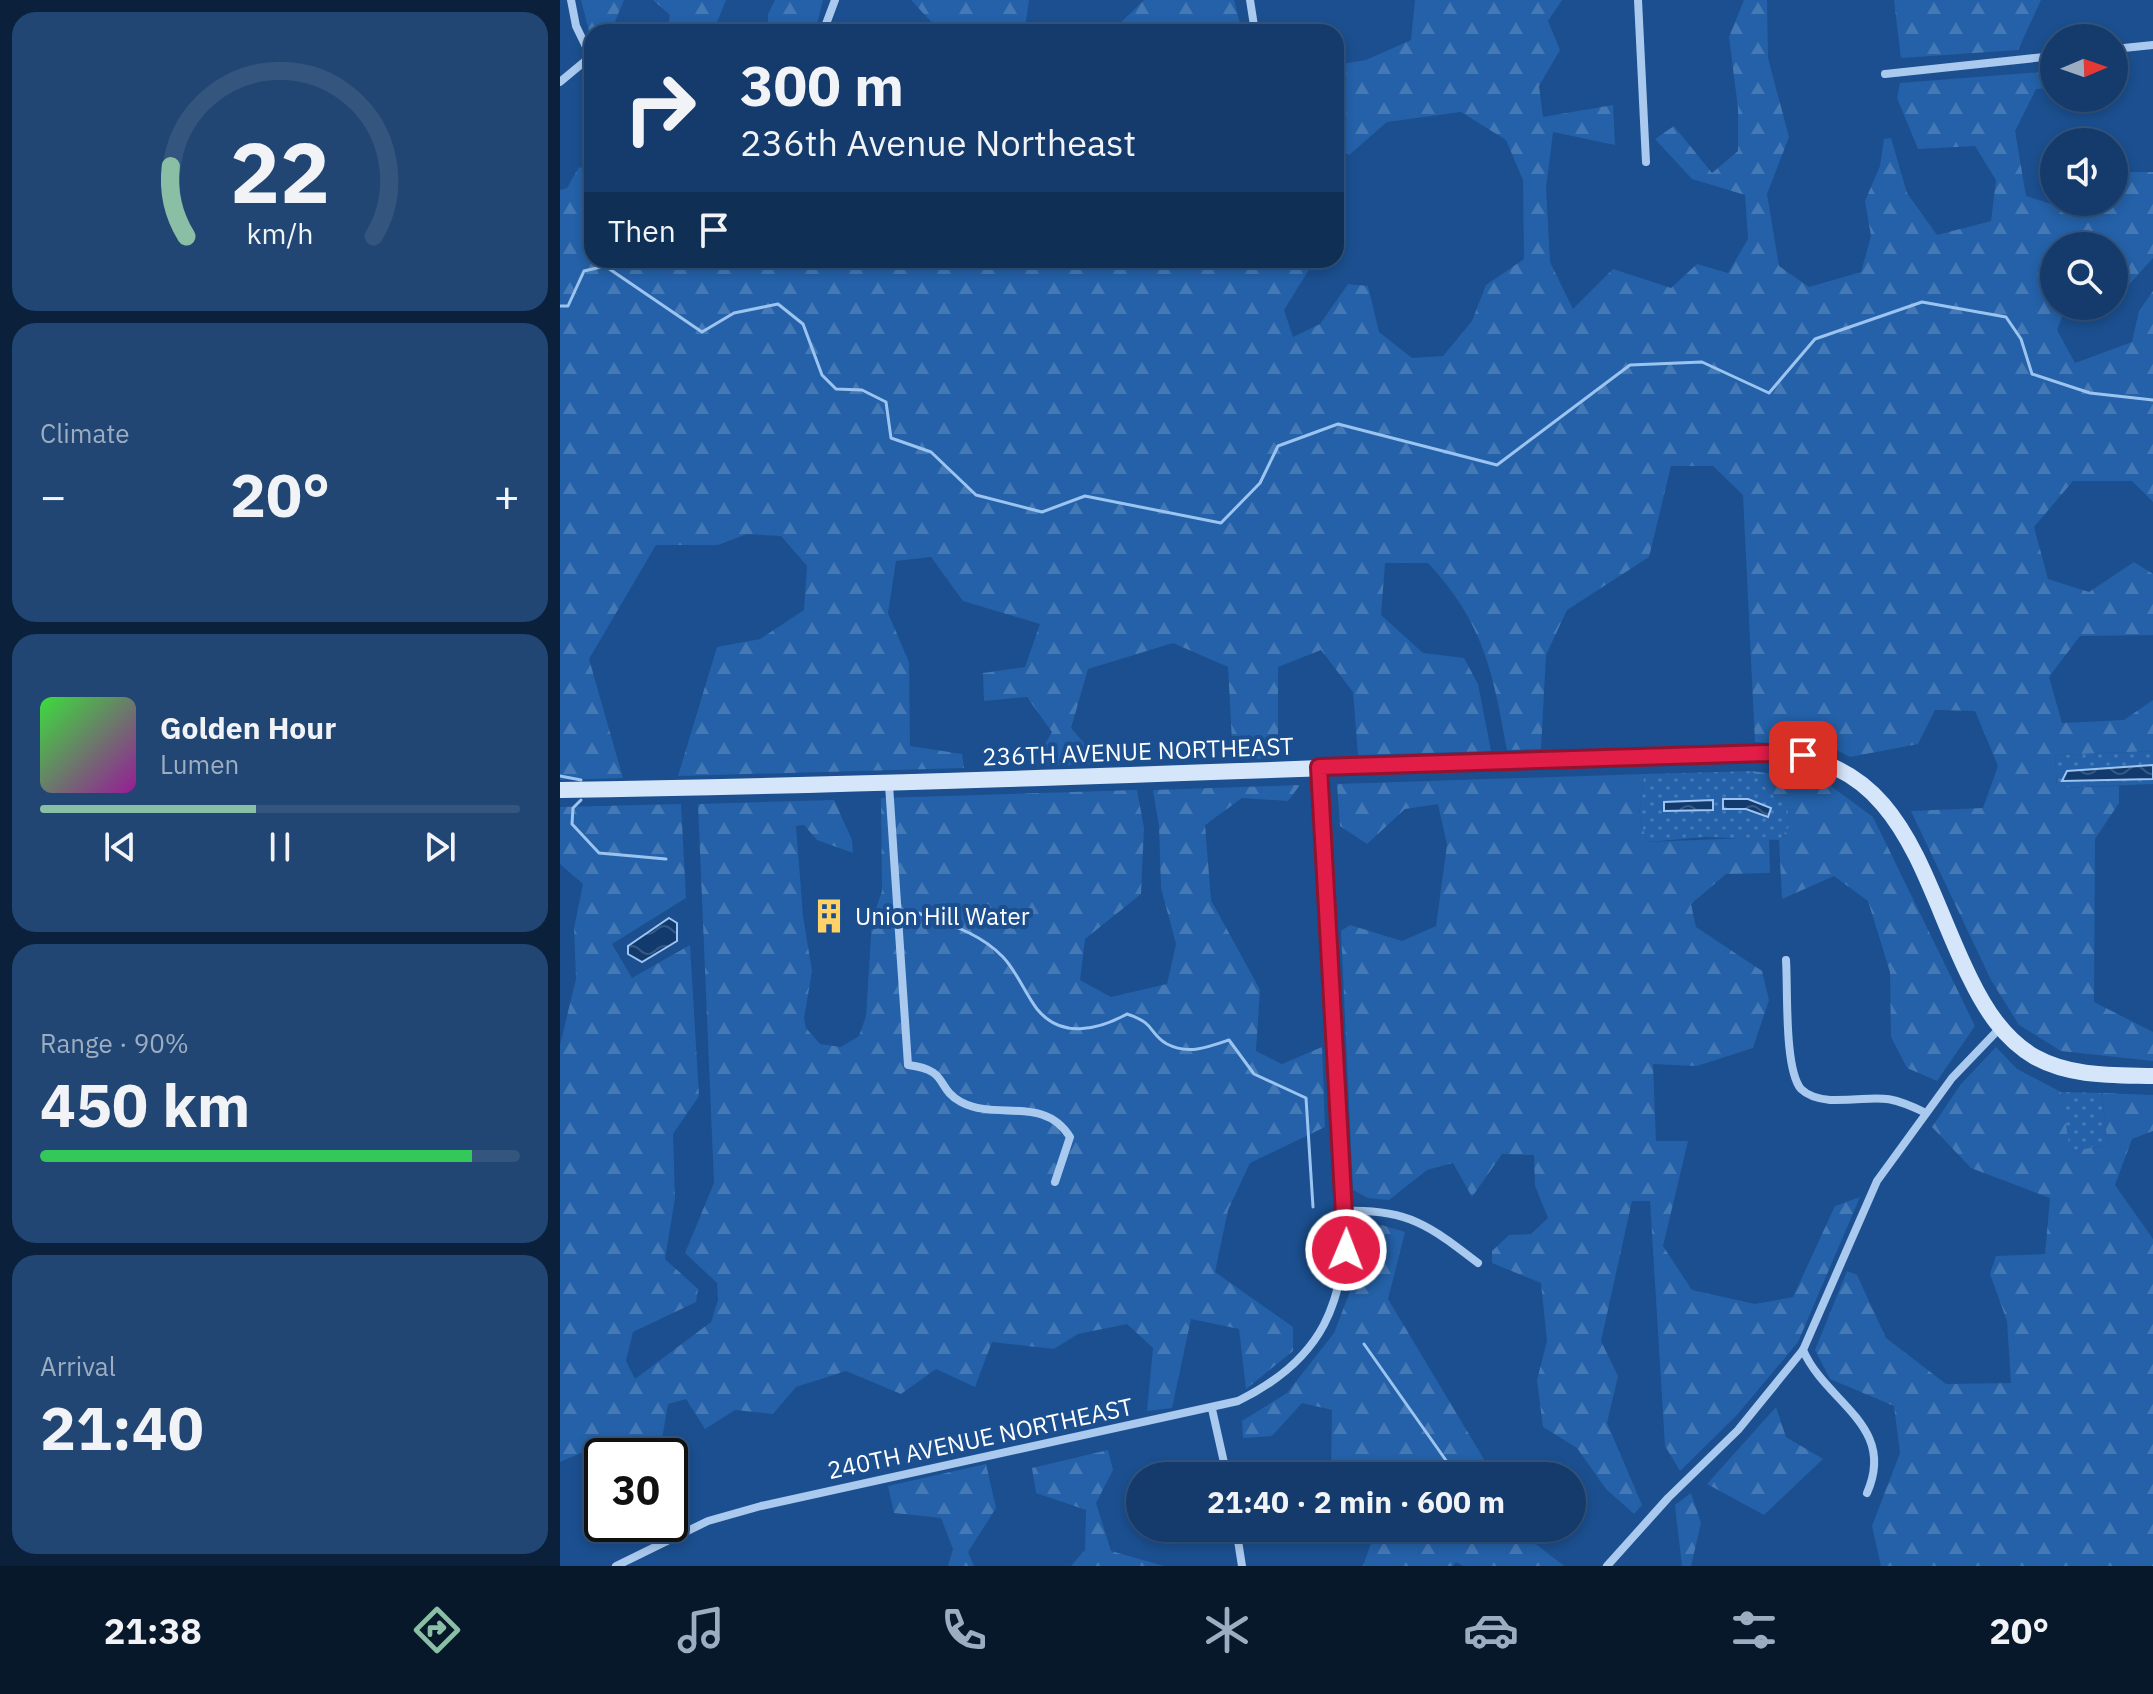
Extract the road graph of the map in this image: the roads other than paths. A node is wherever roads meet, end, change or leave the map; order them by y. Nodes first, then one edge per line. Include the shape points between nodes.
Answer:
1 (571, 0) edge
2 (835, 0) edge
3 (1250, 0) edge
4 (1638, 0) edge
5 (826, 24) edge
6 (1254, 24) edge
7 (584, 43) edge
8 (2153, 45) edge
9 (2128, 48) edge
10 (2040, 57) edge
11 (584, 63) edge
12 (1885, 74) dead end
13 (560, 82) edge
14 (1646, 162) dead end
15 (1319, 767) junction
16 (889, 785) junction
17 (560, 790) edge
18 (1786, 960) dead end
19 (2000, 1028) junction
20 (2153, 1076) edge
21 (1926, 1113) junction
22 (1055, 1182) dead end
23 (1346, 1211) junction
24 (1478, 1263) dead end
25 (1803, 1350) junction
26 (1212, 1409) junction
27 (1224, 1462) edge
28 (1867, 1493) dead end
29 (1238, 1542) edge
30 (616, 1566) edge
31 (1242, 1566) edge
32 (1607, 1566) edge

1 - 7 street
2 - 5 street
3 - 6 street
4 - 14 street
8 - 9 street
10 - 12 street
11 - 13 street
15 - 16 street, 236TH AVENUE NORTHEAST
15 - 19 street, 236TH AVENUE NORTHEAST via 1767,753 1829,763 1875,792 1902,830 1966,970
15 - 23 street
16 - 17 street, 236TH AVENUE NORTHEAST
16 - 22 street via 908,1065 926,1067 941,1077 962,1103 1061,1122 1070,1137
18 - 21 street via 1791,1058 1801,1088 1829,1100 1888,1097
19 - 20 street, 236TH AVENUE NORTHEAST via 2030,1054 2068,1069
19 - 21 street
21 - 25 street via 1877,1181
23 - 24 street via 1401,1214 1442,1235
23 - 26 street, 240TH AVENUE NORTHEAST via 1341,1283 1330,1319 1287,1371 1263,1389
25 - 28 street via 1820,1381 1849,1406 1875,1447
25 - 32 street via 1738,1430
26 - 27 street
26 - 30 street, 240TH AVENUE NORTHEAST via 761,1506 708,1521
29 - 31 street

